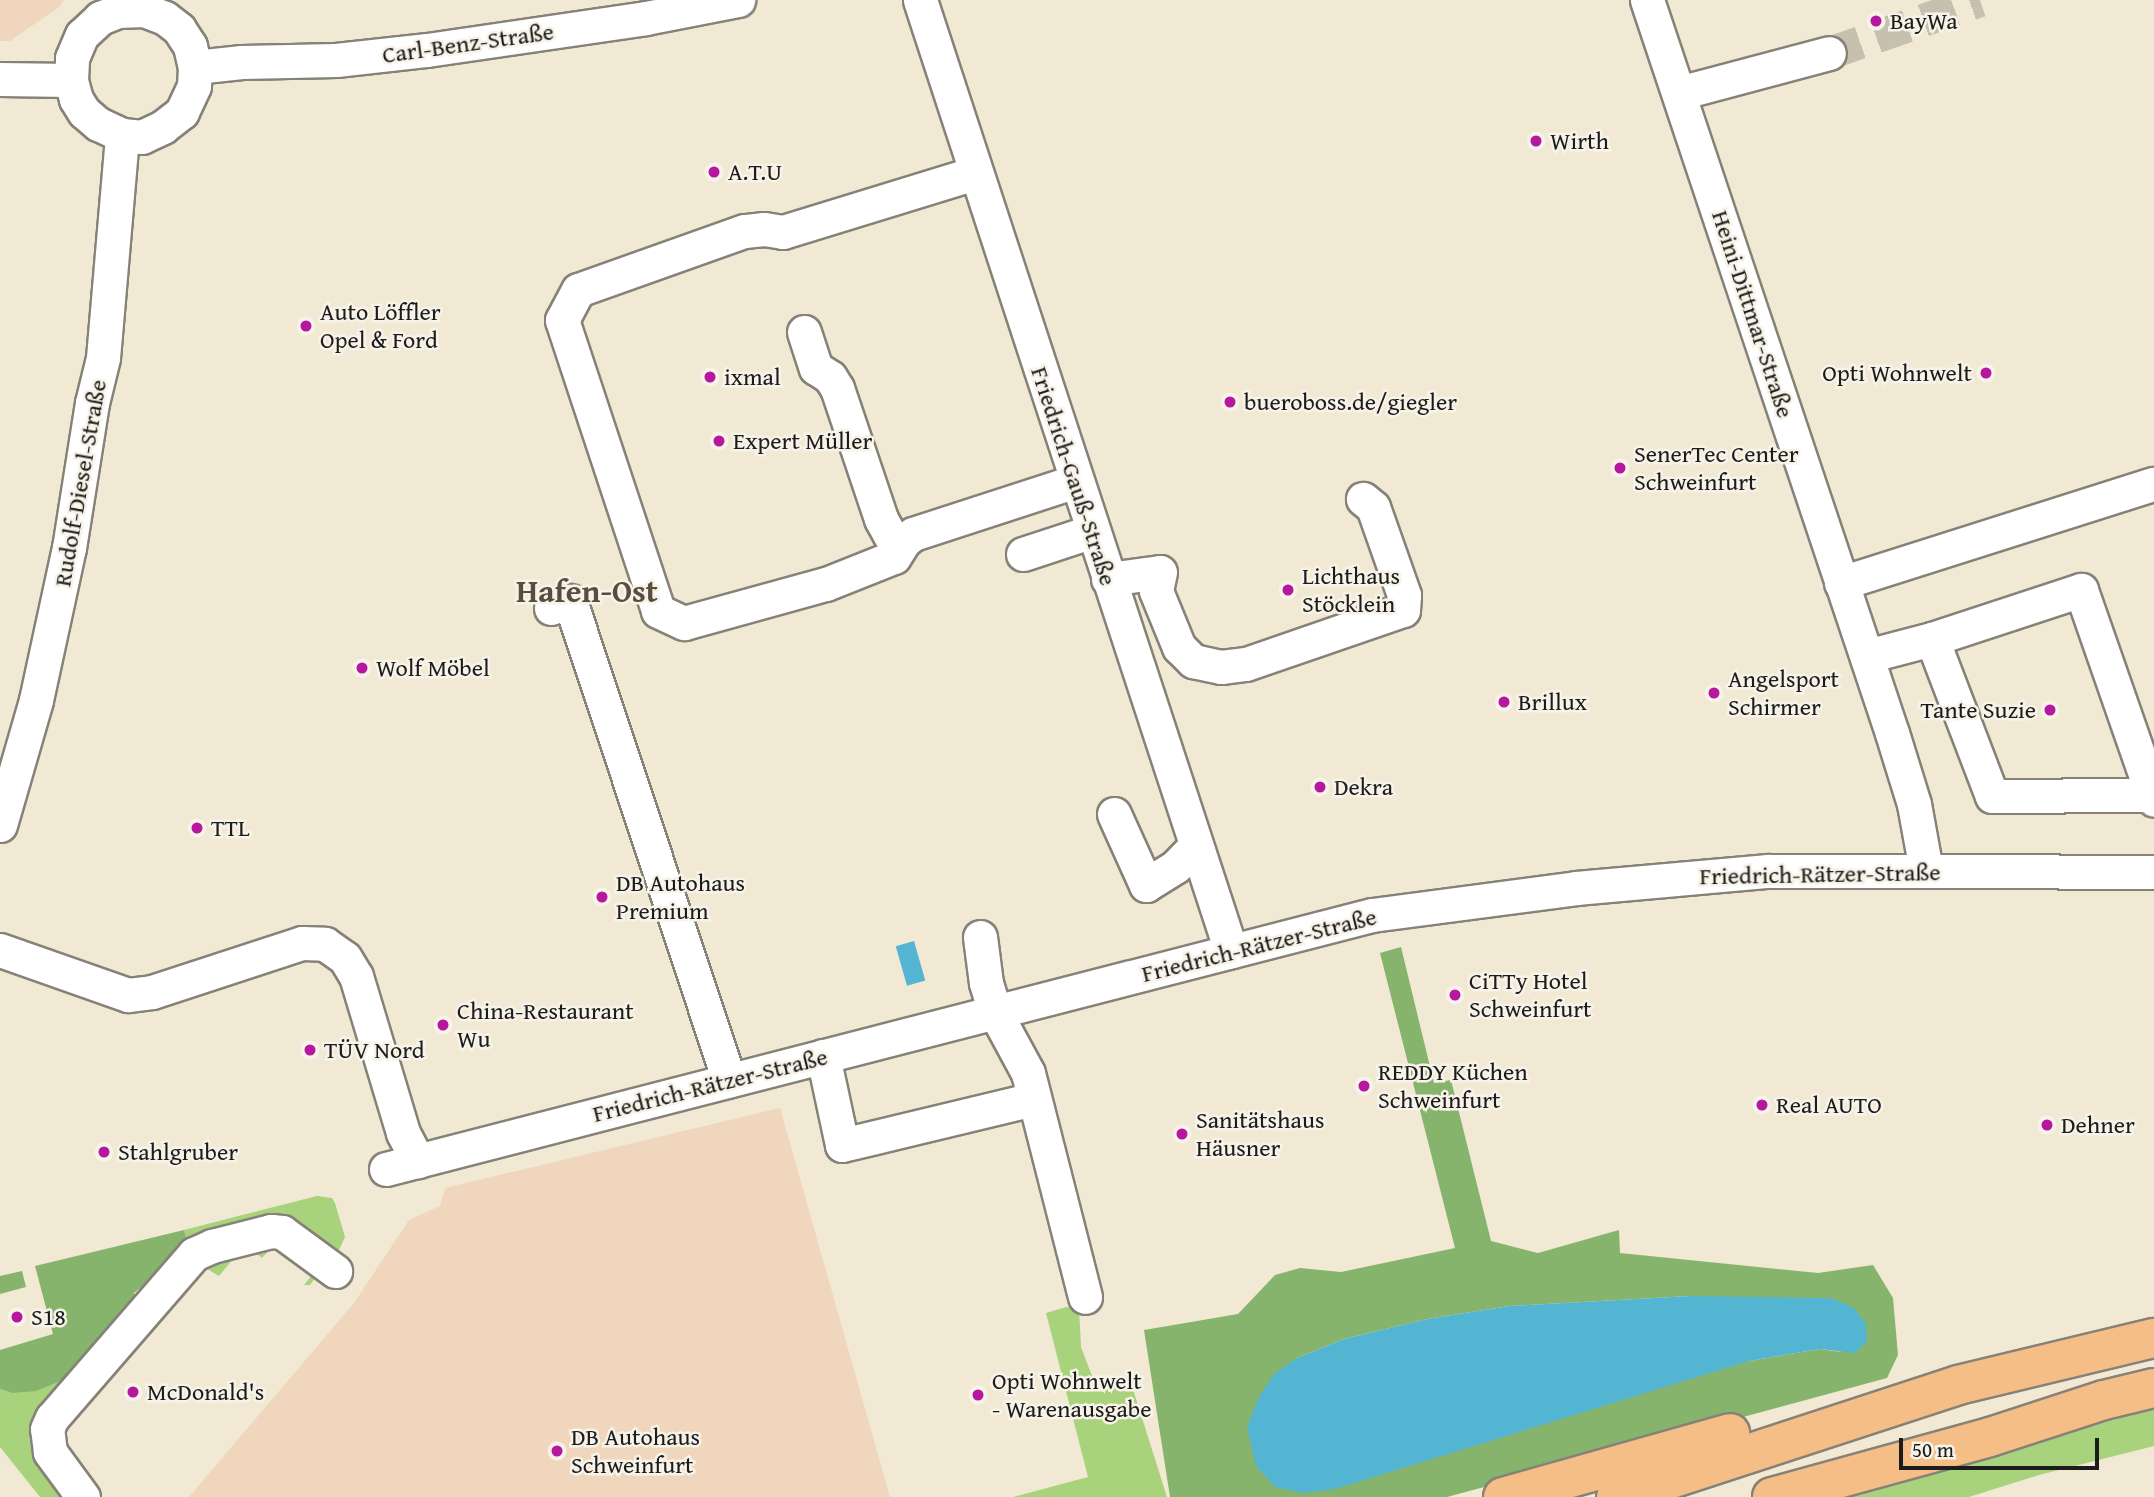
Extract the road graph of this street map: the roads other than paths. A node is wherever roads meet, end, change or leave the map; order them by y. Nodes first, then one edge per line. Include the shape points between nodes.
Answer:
1 (738, 0) edge
2 (920, 0) edge
3 (1647, 0) edge
4 (144, 5) edge
5 (1829, 53) tunnel mouth
6 (195, 67) junction
7 (0, 79) edge
8 (71, 80) junction
9 (1679, 93) junction
10 (122, 135) junction
11 (975, 173) junction
12 (804, 332) dead end
13 (1076, 481) junction
14 (2154, 484) edge
15 (1363, 499) dead end
16 (1093, 531) junction
17 (904, 541) junction
18 (1023, 554) dead end
19 (1108, 579) junction
20 (1841, 583) junction
21 (551, 608) dead end
22 (1932, 639) junction
23 (1867, 656) junction
24 (2153, 797) edge
25 (1114, 814) dead end
26 (0, 825) edge
27 (1196, 845) junction
28 (1926, 870) junction
29 (2154, 872) edge
30 (980, 937) dead end
31 (0, 950) edge
32 (1231, 951) junction
33 (995, 1012) junction
34 (823, 1056) junction
35 (729, 1080) junction
36 (1034, 1099) junction
37 (418, 1161) junction
38 (386, 1169) dead end
39 (335, 1271) dead end
40 (1085, 1297) dead end
41 (2154, 1338) edge
42 (2154, 1388) edge
43 (1858, 1416) junction
44 (83, 1497) edge
45 (1503, 1497) edge
46 (1616, 1497) edge
47 (1772, 1497) edge

1 - 6 street, Carl-Benz-Straße via 427,50
2 - 11 street, Friedrich-Gauß-Straße
3 - 9 street, Heini-Dittmar-Straße
4 - 6 street via 179,29 190,46
4 - 8 street via 100,18 82,35 72,58
5 - 9 street
6 - 10 street via 194,86 182,111 142,136
7 - 8 street
8 - 10 street via 84,112
9 - 20 street, Heini-Dittmar-Straße
10 - 26 street, Rudolf-Diesel-Straße via 103,358 61,590
11 - 13 street, Friedrich-Gauß-Straße
11 - 17 street via 781,244 764,229 744,231 578,290 562,320 658,611 684,623 731,613 876,565 894,557
12 - 17 street via 816,368 830,377 836,388 881,519 890,535
13 - 16 street, Friedrich-Gauß-Straße
13 - 17 street via 913,534
14 - 20 street
15 - 19 street via 1373,508 1404,594 1403,610 1246,664 1221,667 1193,661 1179,647 1156,591 1160,572
16 - 18 street
16 - 19 street, Friedrich-Gauß-Straße
19 - 27 street, Friedrich-Gauß-Straße
20 - 23 street, Heini-Dittmar-Straße
21 - 35 street via 570,601
22 - 23 street
22 - 24 street via 1992,796
22 - 24 street via 2081,590
23 - 28 street, Heini-Dittmar-Straße via 1914,804
25 - 27 street via 1134,892 1176,866
27 - 32 street, Friedrich-Gauß-Straße
28 - 29 street, Friedrich-Rätzer-Straße
28 - 32 street, Friedrich-Rätzer-Straße via 1768,871 1564,889 1372,915
30 - 33 street
31 - 37 street via 128,995 152,992 302,943 325,944 345,958 356,976 403,1133
32 - 33 street, Friedrich-Rätzer-Straße
33 - 34 street, Friedrich-Rätzer-Straße
33 - 36 street via 1028,1073
34 - 35 street, Friedrich-Rätzer-Straße
34 - 36 street via 842,1145
35 - 37 street, Friedrich-Rätzer-Straße
36 - 40 street
37 - 38 street, Friedrich-Rätzer-Straße
39 - 44 street via 282,1232 271,1231 194,1254 52,1418 47,1429 50,1452
41 - 43 highway via 1958,1385
42 - 47 highway
43 - 45 highway via 1728,1433
43 - 46 highway

